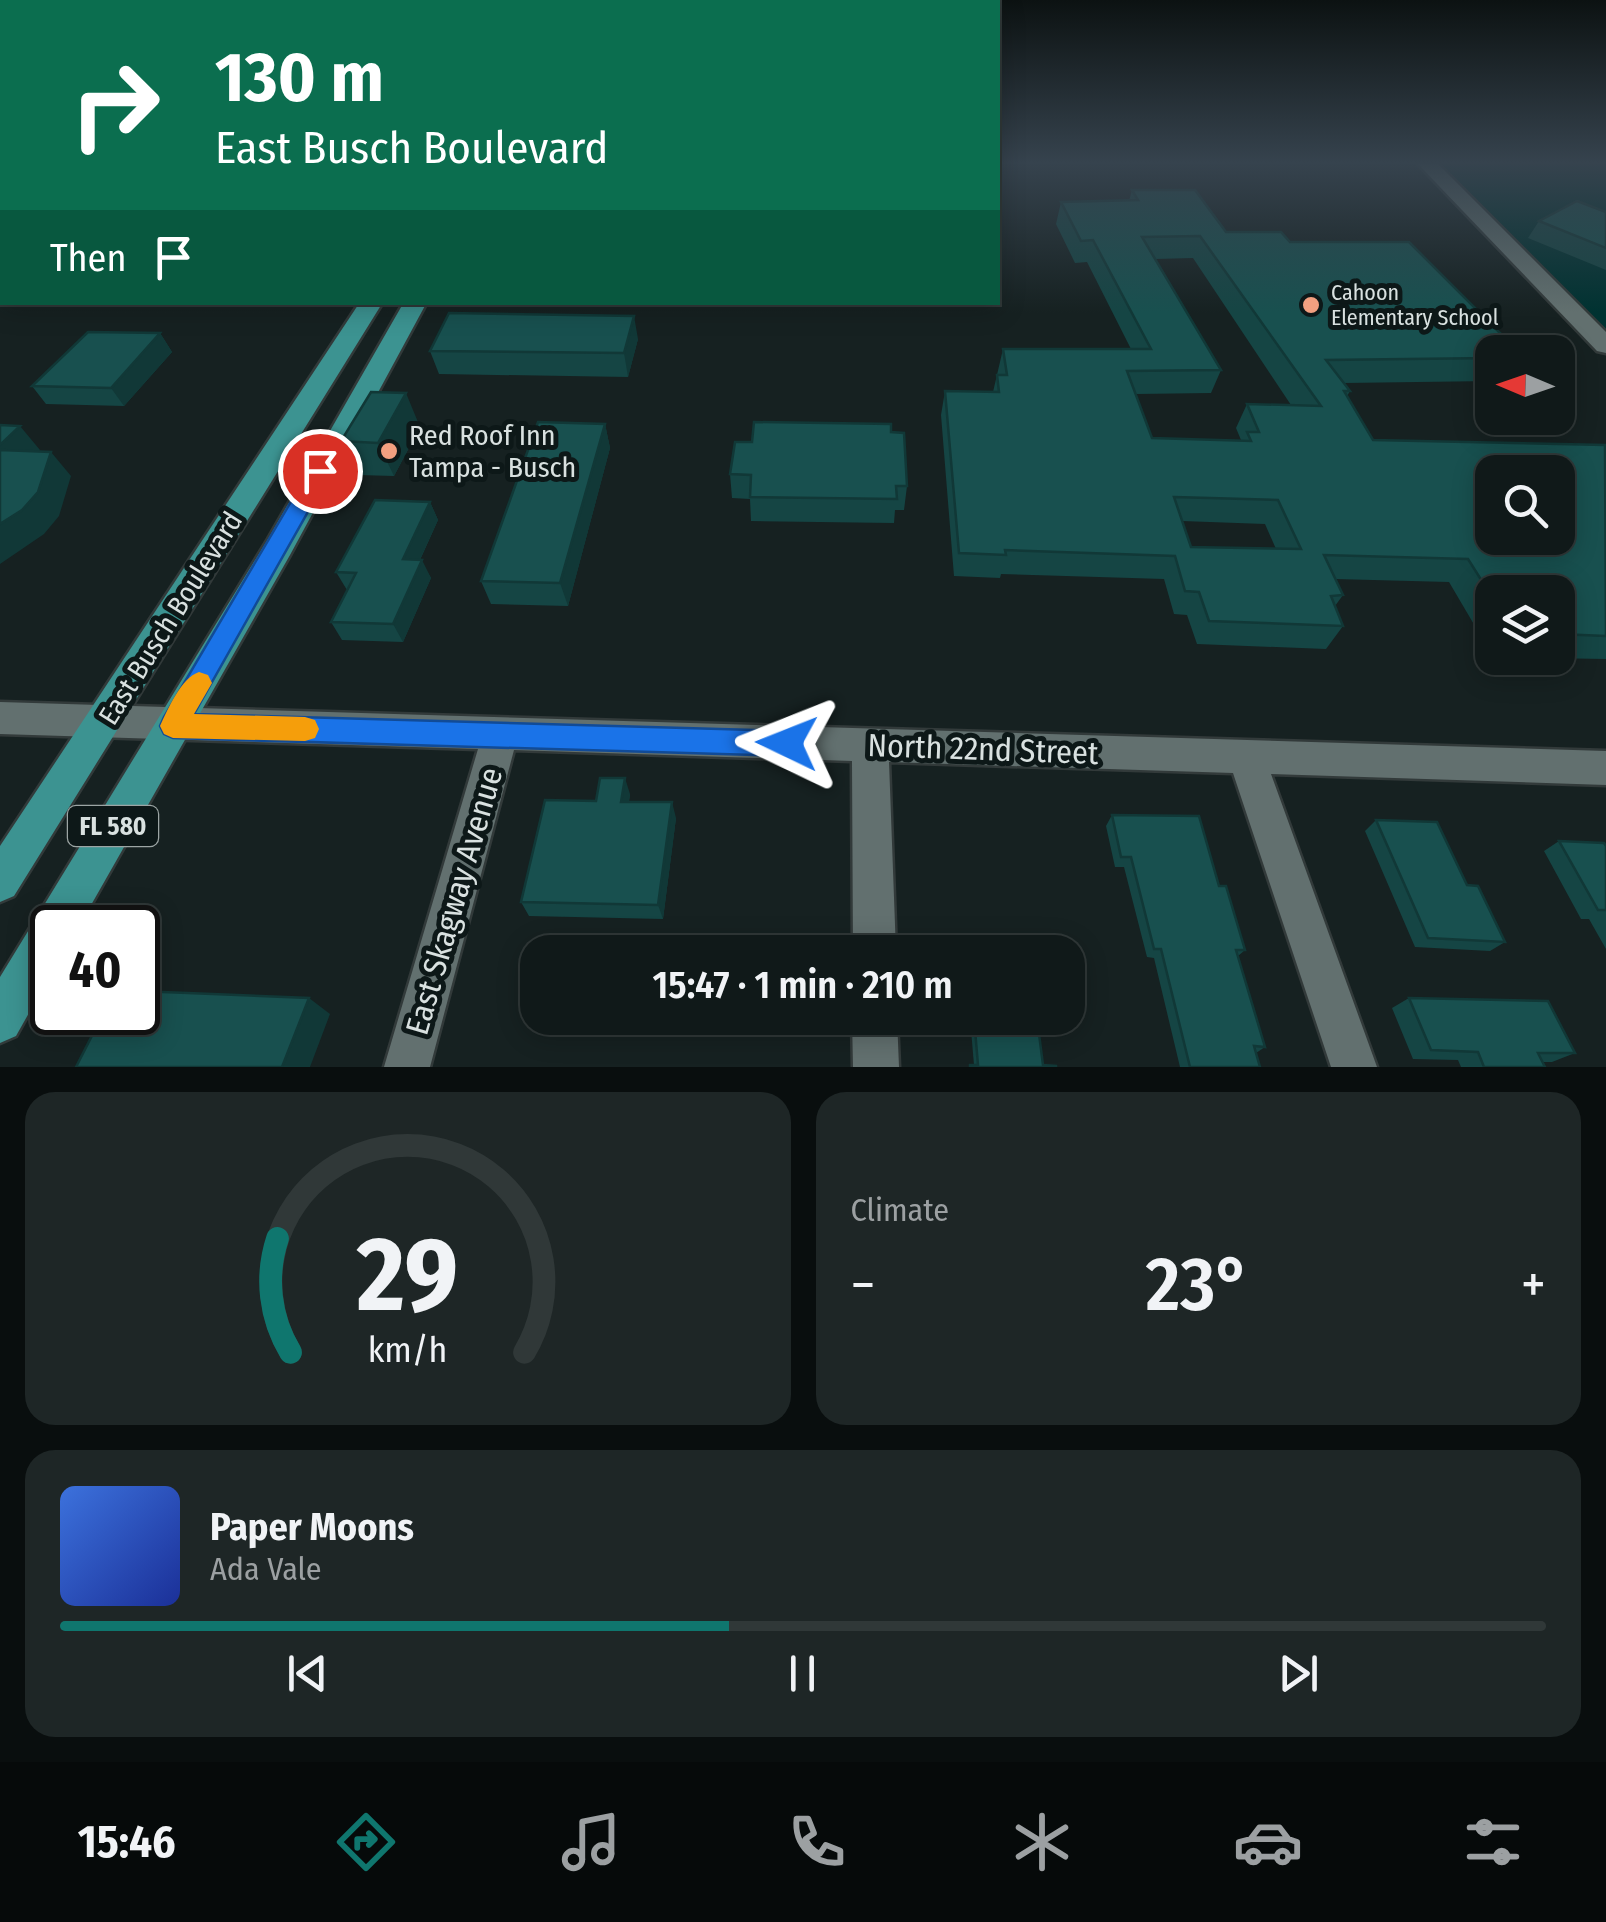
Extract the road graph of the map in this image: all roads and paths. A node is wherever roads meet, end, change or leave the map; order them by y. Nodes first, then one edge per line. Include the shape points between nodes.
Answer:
1 (1475, 213) edge
2 (370, 305) edge
3 (414, 305) edge
4 (1606, 346) edge
5 (0, 718) edge
6 (104, 724) junction
7 (173, 726) junction
8 (500, 735) junction
9 (870, 746) junction
10 (1246, 758) junction
11 (1606, 768) edge
12 (0, 882) edge
13 (67, 905) edge
14 (874, 935) edge
15 (30, 968) edge
16 (0, 1020) edge
17 (875, 1035) edge
18 (407, 1067) edge
19 (876, 1067) edge
20 (1354, 1067) edge

1 - 4 street
2 - 6 main road, East Busch Boulevard / FL 580
3 - 7 main road, East Busch Boulevard / FL 580
5 - 6 street, North 22nd Street
6 - 7 street, North 22nd Street
6 - 12 main road, East Busch Boulevard / FL 580
7 - 8 street, North 22nd Street
7 - 13 main road, East Busch Boulevard / FL 580
8 - 9 street, North 22nd Street
8 - 18 street, East Skagway Avenue
9 - 10 street, North 22nd Street
9 - 14 street
10 - 11 street, North 22nd Street
10 - 20 street
15 - 16 main road, East Busch Boulevard / FL 580
17 - 19 street

